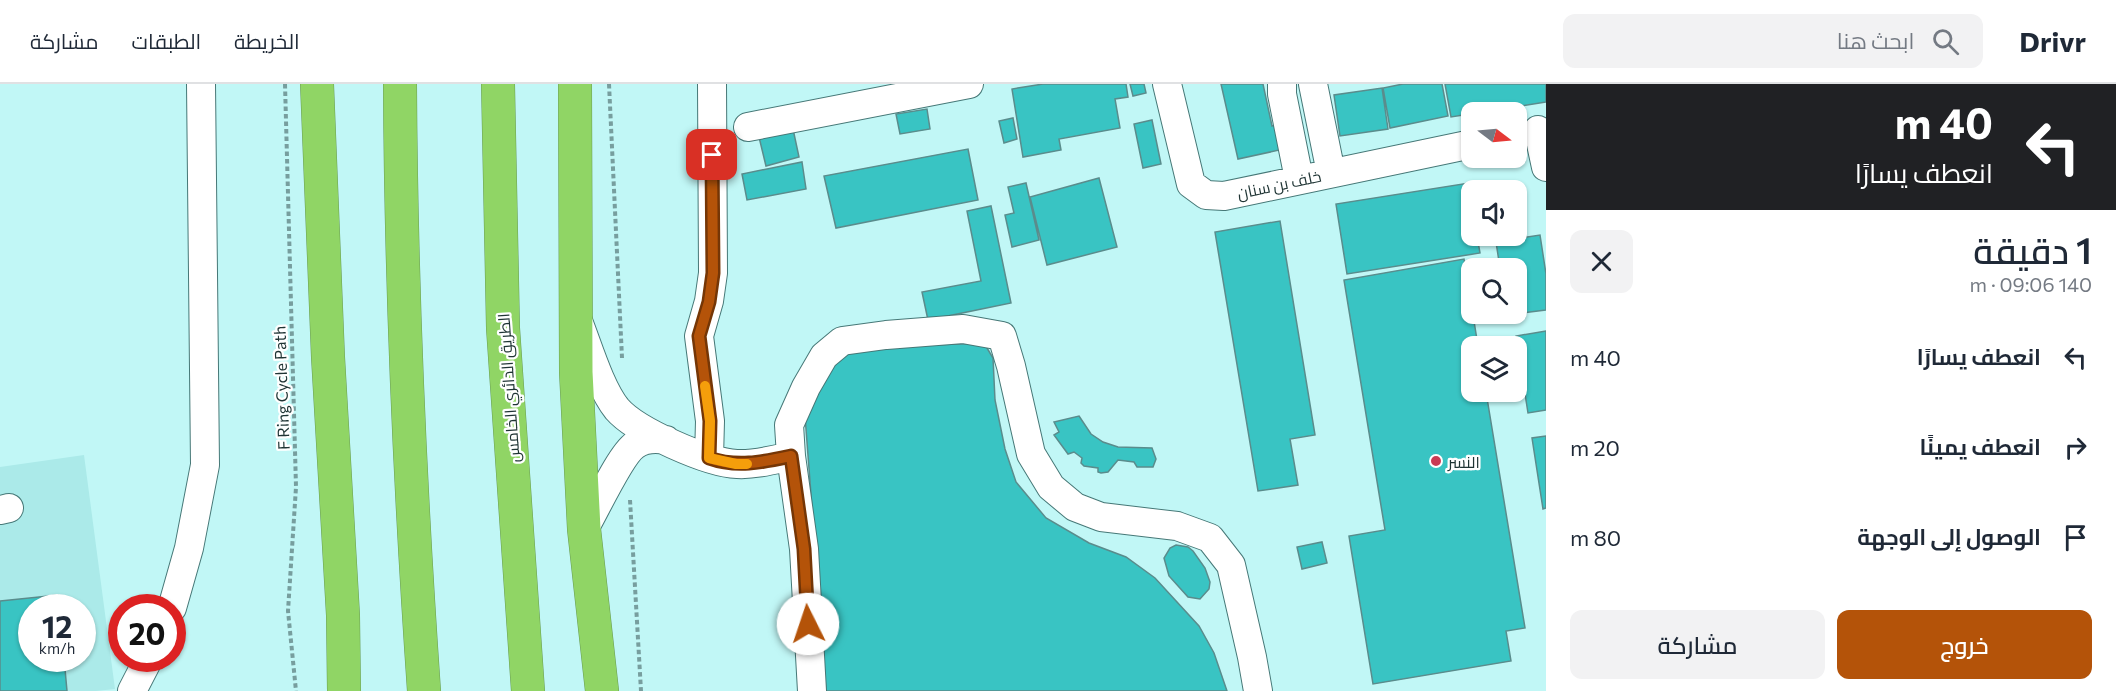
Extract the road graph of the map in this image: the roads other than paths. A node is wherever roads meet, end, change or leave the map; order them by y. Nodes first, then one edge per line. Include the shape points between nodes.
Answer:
1 (201, 84) edge
2 (317, 84) edge
3 (400, 84) edge
4 (498, 84) edge
5 (575, 84) edge
6 (712, 84) edge
7 (969, 84) edge
8 (1167, 84) edge
9 (1282, 84) edge
10 (1313, 84) edge
11 (748, 128) dead end
12 (1534, 131) edge
13 (1461, 146) edge
14 (1546, 167) edge
15 (1331, 173) junction
16 (1299, 179) junction
17 (576, 316) junction
18 (666, 440) junction
19 (791, 456) junction
20 (709, 458) junction
21 (584, 529) junction
22 (176, 594) edge
23 (343, 615) junction
24 (142, 672) edge
25 (132, 691) edge
26 (344, 691) edge
27 (356, 691) edge
28 (424, 691) edge
29 (528, 691) edge
30 (602, 691) edge
31 (812, 691) edge
32 (1258, 691) edge

1 - 22 street via 205,465
2 - 23 highway
3 - 28 highway via 400,202 412,519
4 - 29 highway, الطريق الدائري الخامس via 503,328
5 - 17 highway
6 - 20 street via 713,273 699,336 710,421
7 - 11 street
8 - 16 street, خلف بن سنان via 1191,184 1206,195 1224,196
9 - 16 street
10 - 15 street
12 - 14 street
13 - 15 street, خلف بن سنان
15 - 16 street, خلف بن سنان
17 - 18 street via 617,408 625,417
17 - 21 highway
18 - 20 street
18 - 21 street via 645,440 627,452
19 - 20 street via 752,464
19 - 31 street via 804,549
19 - 32 street via 789,424 824,356 842,341 963,329 1002,336 1031,454 1051,487 1076,507 1101,517 1177,526 1210,538 1231,565
21 - 30 highway
23 - 26 highway
23 - 27 highway
24 - 25 street

